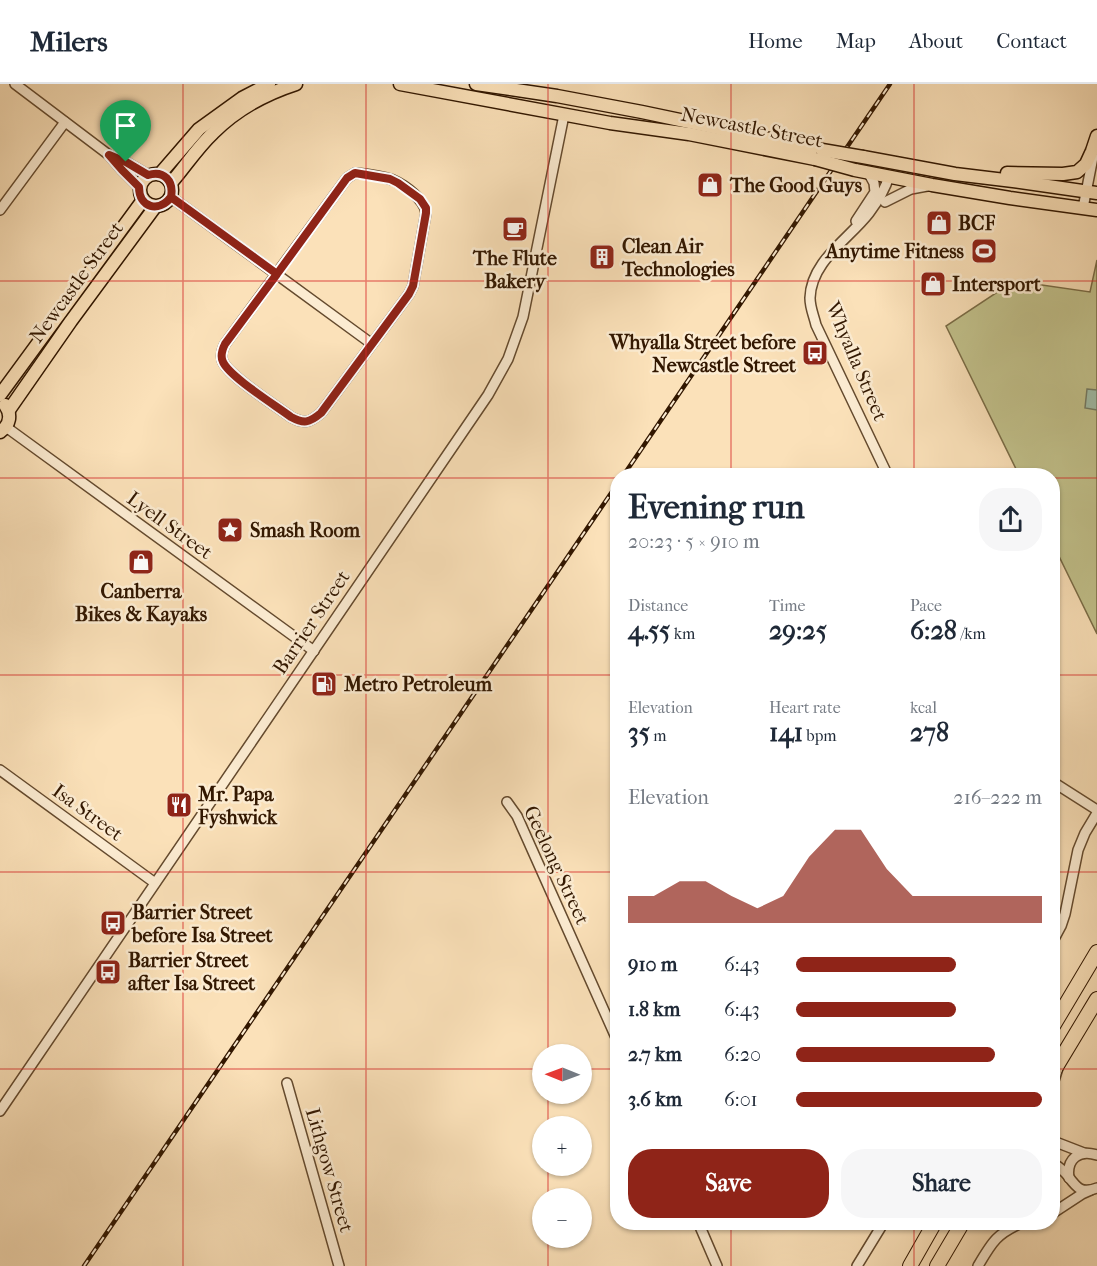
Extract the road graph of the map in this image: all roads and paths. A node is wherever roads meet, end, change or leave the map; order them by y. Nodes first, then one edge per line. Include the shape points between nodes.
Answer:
1 (15, 84) edge
2 (269, 84) edge
3 (296, 84) edge
4 (400, 84) edge
5 (476, 84) edge
6 (500, 86) edge
7 (524, 92) junction
8 (499, 103) junction
9 (642, 112) junction
10 (564, 115) junction
11 (65, 122) junction
12 (1097, 136) edge
13 (818, 154) junction
14 (109, 155) junction
15 (896, 164) junction
16 (862, 171) junction
17 (955, 174) junction
18 (154, 175) junction
19 (893, 177) junction
20 (171, 183) junction
21 (932, 185) junction
22 (139, 187) junction
23 (1091, 192) edge
24 (171, 197) junction
25 (142, 200) junction
26 (885, 202) junction
27 (155, 207) junction
28 (1083, 208) junction
29 (1097, 208) edge
30 (0, 210) edge
31 (868, 214) junction
32 (849, 233) junction
33 (277, 274) junction
34 (372, 344) junction
35 (0, 395) edge
36 (4, 406) edge
37 (3, 430) edge
38 (884, 468) edge
39 (314, 651) junction
40 (0, 770) edge
41 (1060, 787) edge
42 (507, 802) dead end
43 (1097, 812) edge
44 (155, 883) junction
45 (1060, 928) edge
46 (1097, 952) edge
47 (1097, 999) edge
48 (1060, 1014) edge
49 (610, 1024) edge
50 (1062, 1057) junction
51 (1060, 1060) edge
52 (1060, 1063) edge
53 (287, 1083) dead end
54 (4, 1097) edge
55 (0, 1111) edge
56 (1060, 1143) edge
57 (1084, 1153) junction
58 (1097, 1155) edge
59 (1060, 1170) edge
60 (1071, 1181) junction
61 (1094, 1189) edge
62 (1060, 1207) edge
63 (1060, 1208) edge
64 (701, 1230) edge
65 (879, 1230) edge
66 (930, 1230) edge
67 (958, 1230) edge
68 (1007, 1230) edge
69 (339, 1266) edge
70 (717, 1266) edge
71 (857, 1266) edge
72 (910, 1266) edge
73 (937, 1266) edge
74 (978, 1266) edge

1 - 11 street
2 - 18 main road via 199,129
3 - 20 main road via 255,100 232,117 213,133
4 - 8 main road, Newcastle Street
5 - 6 main road, Newcastle Street
6 - 7 main road, Newcastle Street
6 - 8 street
7 - 9 main road, Newcastle Street
7 - 10 main road via 559,104
8 - 10 main road, Newcastle Street
9 - 10 main road via 581,109
9 - 13 main road, Newcastle Street
10 - 13 main road, Newcastle Street
10 - 39 street, Barrier Street via 523,317 508,359 488,395
11 - 14 street
11 - 30 street
12 - 17 main road via 1086,164 1077,172
12 - 23 street
13 - 15 main road, Newcastle Street, bridge
13 - 16 main road, Newcastle Street, bridge
14 - 18 street
14 - 22 street
15 - 17 main road, Newcastle Street
15 - 19 main road, Whyalla Street
16 - 19 main road, Newcastle Street
16 - 32 street, Whyalla Street via 874,183 875,192
17 - 23 main road, Newcastle Street
18 - 20 main road
18 - 22 main road via 142,180
19 - 21 main road, Newcastle Street
19 - 26 street, Whyalla Street via 893,192
19 - 31 street, Whyalla Street
20 - 24 main road
21 - 26 street, Whyalla Street via 911,189
21 - 28 main road, Newcastle Street
22 - 25 main road
23 - 28 street
24 - 27 main road
24 - 33 street
25 - 27 main road
25 - 35 main road, Newcastle Street
26 - 31 street, Whyalla Street
27 - 36 main road, Newcastle Street
28 - 29 main road, Newcastle Street
31 - 32 street, Whyalla Street
32 - 38 street, Whyalla Street via 817,274 811,291 811,309
33 - 34 street
33 - 34 street via 222,351 223,363 256,392 298,421 309,422 321,413
33 - 34 street via 347,178 360,174 398,183 423,202 426,213 413,286
36 - 37 main road via 10,419
37 - 39 street, Lyell Street
39 - 44 street, Barrier Street
40 - 44 street, Isa Street
41 - 43 street
42 - 49 street, Geelong Street via 517,816
43 - 45 street via 1078,850
44 - 54 street, Barrier Street
46 - 48 highway
47 - 50 highway
50 - 51 highway
50 - 52 street
53 - 69 street, Lithgow Street
54 - 55 street, Barrier Street
56 - 57 street
57 - 58 street
57 - 60 street via 1070,1165
59 - 60 street
60 - 61 street via 1078,1188
60 - 62 street via 1068,1200
61 - 63 street
64 - 70 street
65 - 71 street
66 - 72 highway
67 - 73 highway
68 - 74 street

